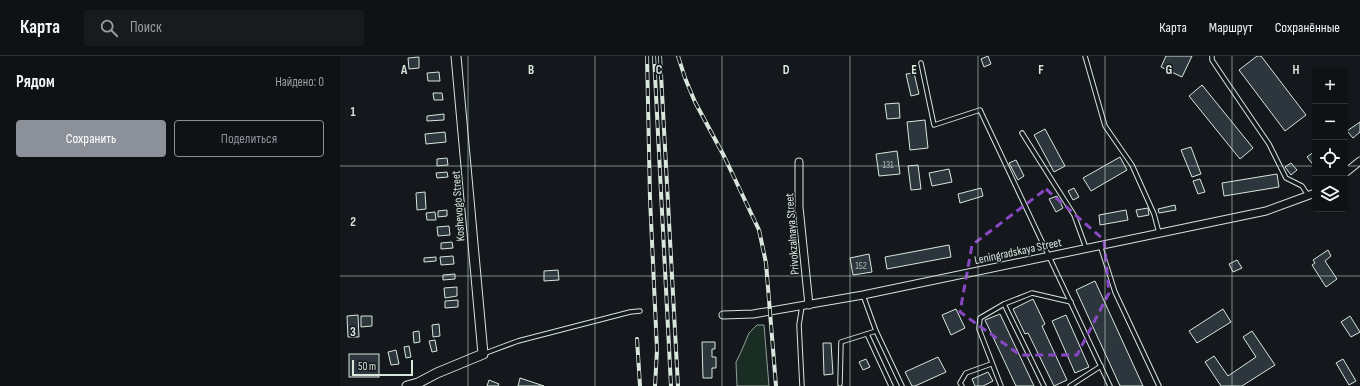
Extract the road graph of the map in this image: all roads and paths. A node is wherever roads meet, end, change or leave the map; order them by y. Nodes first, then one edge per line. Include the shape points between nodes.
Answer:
1 (456, 56) edge
2 (1085, 56) edge
3 (1212, 56) edge
4 (921, 63) dead end
5 (1022, 132) dead end
6 (1360, 161) edge
7 (799, 162) dead end
8 (1348, 171) edge
9 (1312, 195) edge
10 (1159, 233) junction
11 (1100, 245) junction
12 (1086, 248) junction
13 (1048, 256) junction
14 (863, 295) junction
15 (1071, 302) junction
16 (1004, 304) junction
17 (805, 305) junction
18 (640, 311) dead end
19 (723, 315) dead end
20 (876, 331) junction
21 (867, 334) junction
22 (483, 354) junction
23 (991, 364) junction
24 (1101, 366) junction
25 (416, 384) edge
26 (840, 384) dead end
27 (407, 386) edge
28 (802, 386) edge
29 (891, 386) edge
30 (902, 386) edge
31 (962, 386) edge
32 (1001, 386) edge
33 (1044, 386) edge
34 (1070, 386) edge
35 (1110, 386) edge
36 (1159, 386) edge

1 - 22 street, Koshevogo Street
2 - 10 lane via 1105,126 1132,165 1154,214
3 - 9 lane via 1212,60 1269,144 1286,178 1302,186
4 - 13 lane via 934,125 980,110
5 - 12 lane via 1074,214
6 - 8 street
7 - 17 street, Privokzalnaya Street
9 - 10 street, Leningradskaya Street via 1266,211
10 - 11 street, Leningradskaya Street
11 - 12 street, Leningradskaya Street
11 - 36 lane via 1115,292
12 - 13 street, Leningradskaya Street
13 - 14 street, Leningradskaya Street
13 - 15 lane
14 - 17 street, Leningradskaya Street
14 - 20 lane
15 - 16 lane via 1032,292
15 - 24 lane
16 - 23 lane via 980,318 979,329
16 - 33 lane
17 - 19 street, Leningradskaya Street via 753,314
17 - 28 lane via 799,325
18 - 22 lane via 518,341
20 - 21 lane
20 - 30 lane
21 - 26 lane via 842,342
21 - 29 lane
22 - 25 street
23 - 31 lane via 966,373 960,383
23 - 32 lane
24 - 34 lane
24 - 35 lane
25 - 27 street

